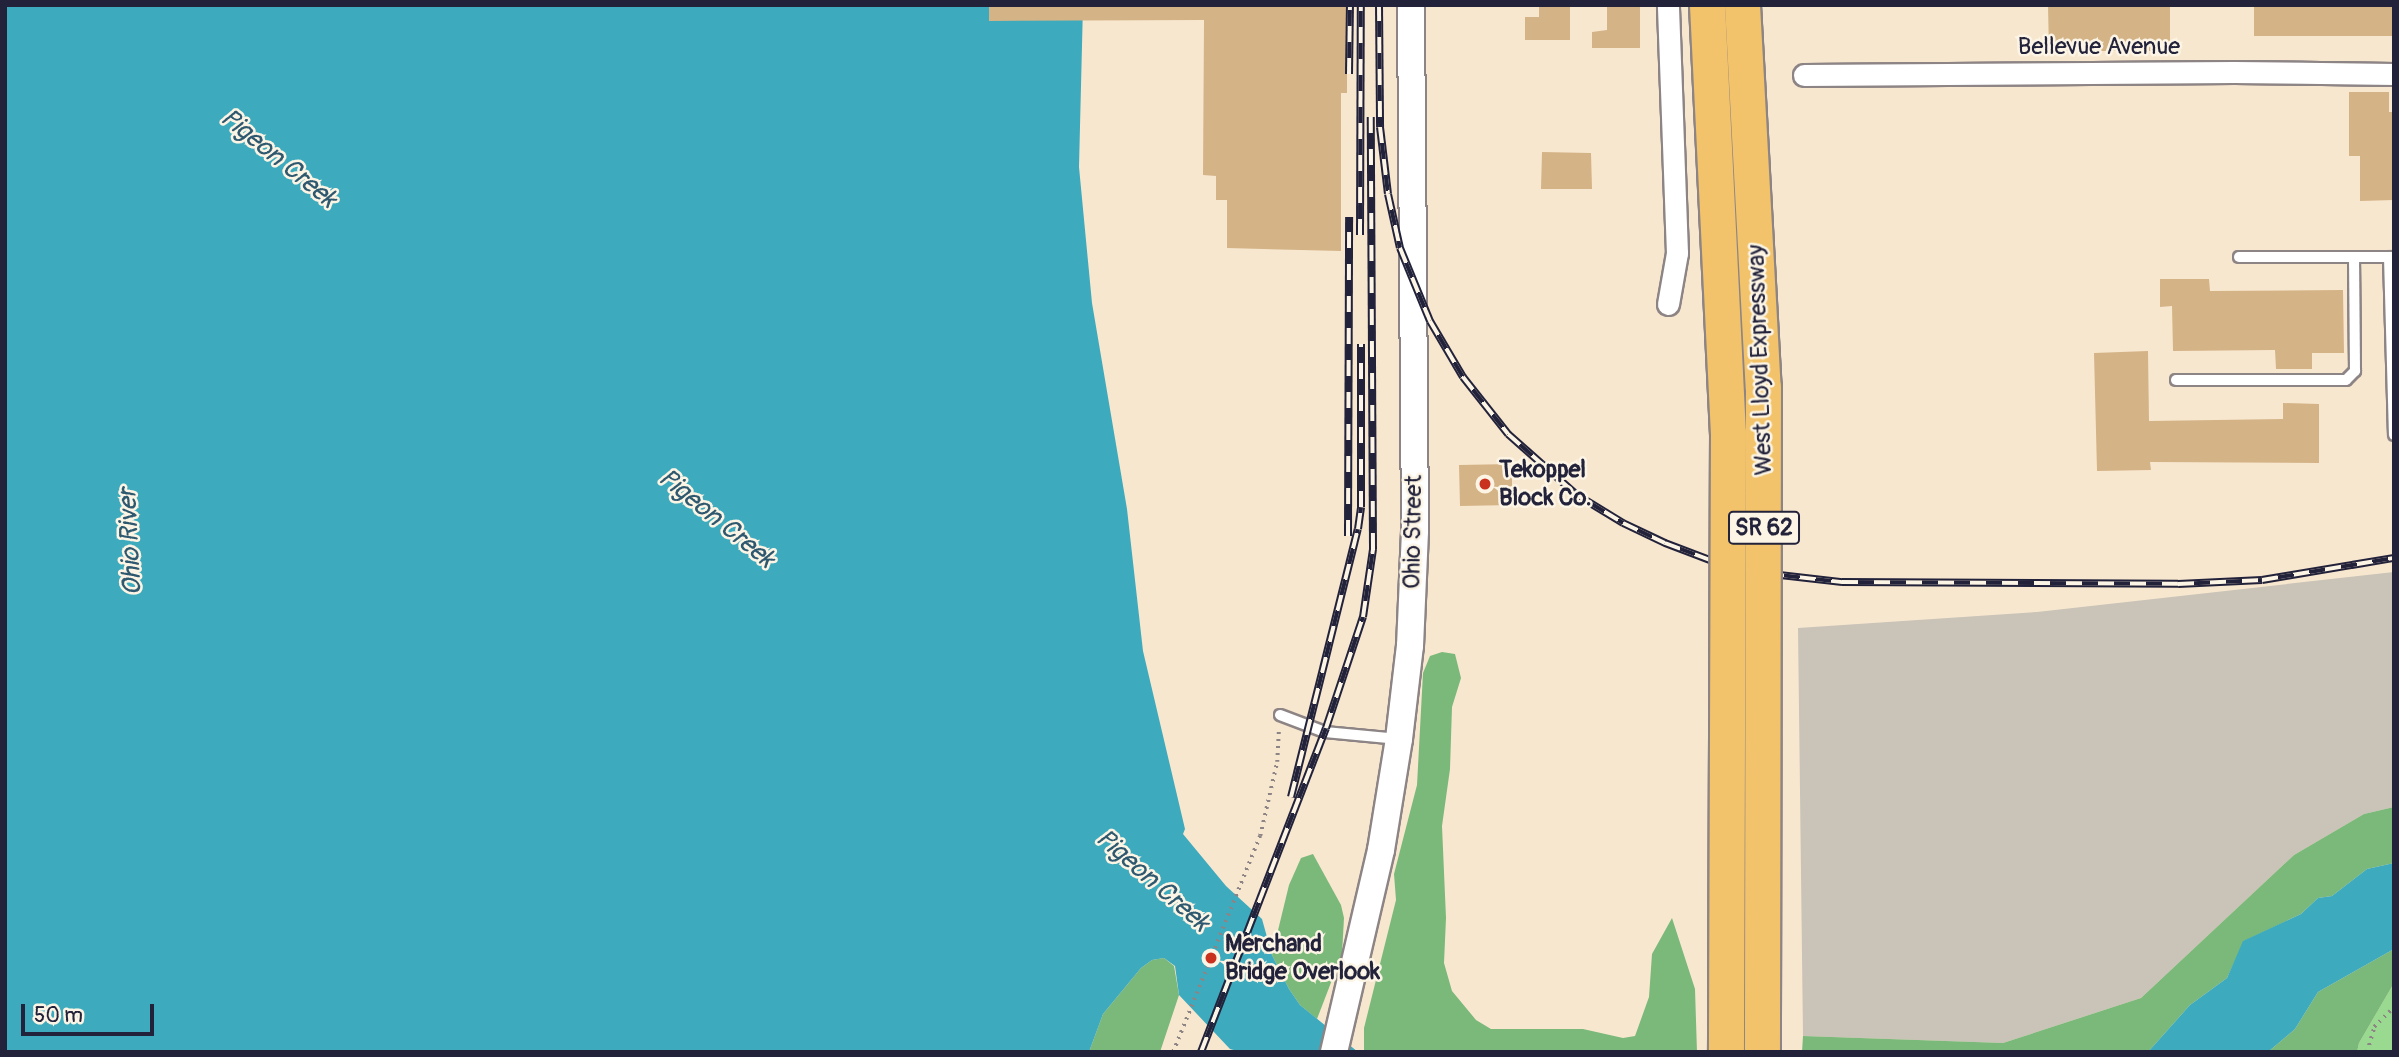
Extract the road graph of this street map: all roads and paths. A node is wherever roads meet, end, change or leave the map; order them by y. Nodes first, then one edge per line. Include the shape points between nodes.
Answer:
1 (1411, 5) edge
2 (1668, 5) edge
3 (1707, 5) edge
4 (1742, 5) edge
5 (2394, 74) edge
6 (1804, 75) dead end
7 (2239, 257) dead end
8 (2354, 257) junction
9 (2392, 257) edge
10 (1668, 303) dead end
11 (2176, 380) dead end
12 (2394, 435) edge
13 (1280, 715) joint
14 (1399, 739) junction
15 (2394, 1007) edge
16 (1173, 1052) edge
17 (1334, 1052) edge
18 (1726, 1052) edge
19 (1762, 1052) edge
20 (2367, 1052) edge

1 - 14 street, Ohio Street via 1415,531 1410,646
2 - 10 street via 1677,253
3 - 18 highway, West Lloyd Expressway / SR 62, bridge via 1728,433
4 - 19 highway, West Lloyd Expressway / SR 62, bridge via 1763,412
5 - 6 street, Bellevue Avenue
7 - 8 lane
8 - 9 lane
8 - 11 lane via 2355,372 2346,380
9 - 12 lane
13 - 14 lane via 1325,732
13 - 16 path via 1277,762 1259,836
14 - 17 street, Ohio Street via 1381,850
15 - 20 path via 2374,1027

